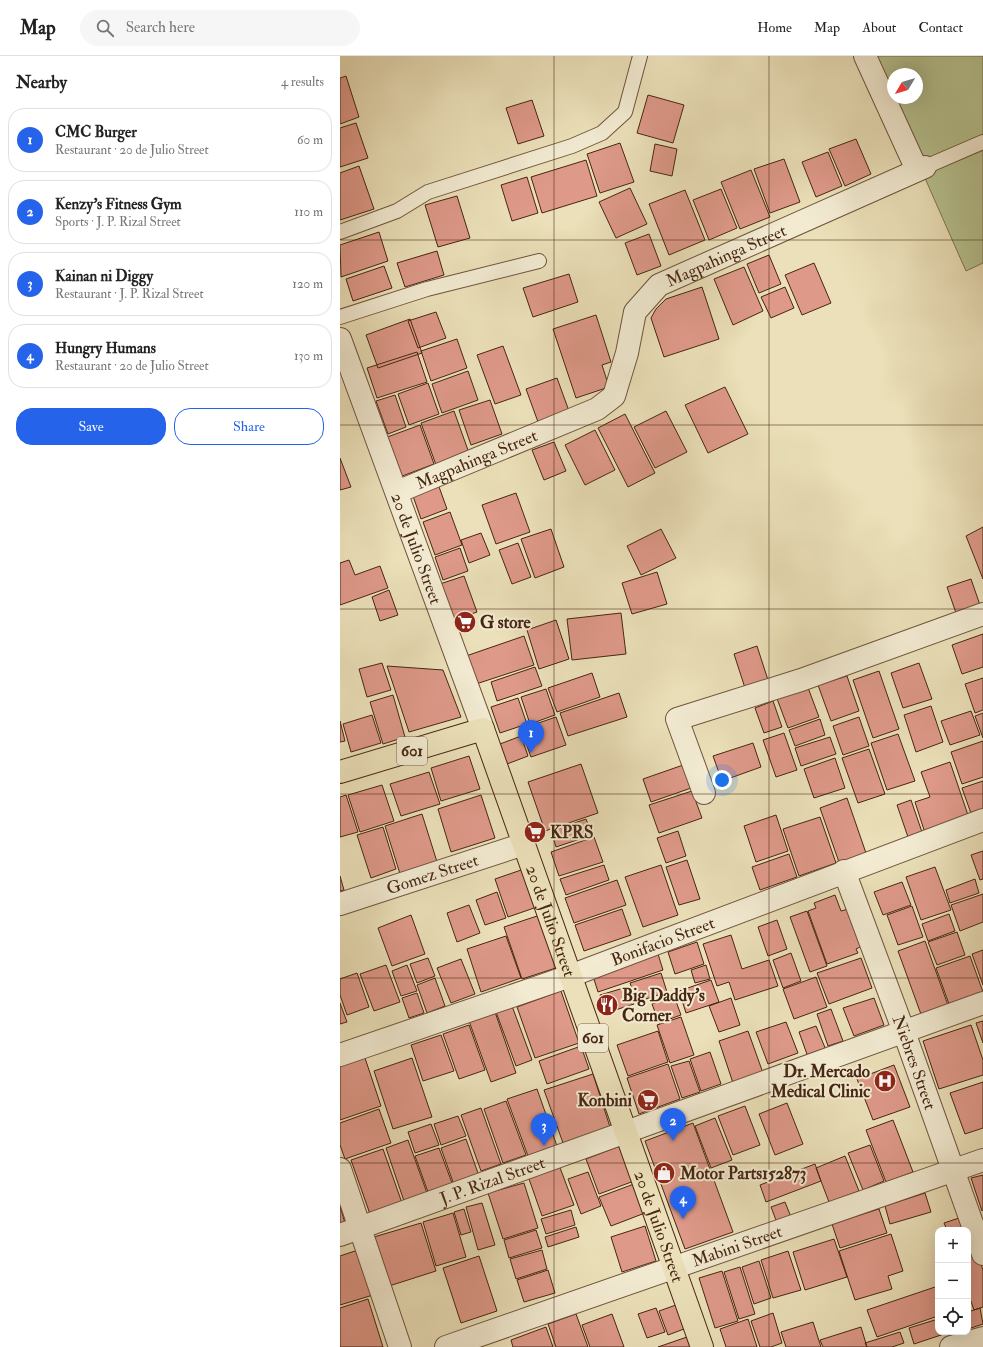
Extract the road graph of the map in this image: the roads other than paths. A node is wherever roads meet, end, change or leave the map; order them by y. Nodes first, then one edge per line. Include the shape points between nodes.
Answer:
1 (640, 56) edge
2 (865, 56) edge
3 (983, 142) edge
4 (921, 169) junction
5 (340, 232) edge
6 (539, 261) dead end
7 (340, 317) edge
8 (340, 339) edge
9 (397, 492) junction
10 (983, 614) edge
11 (483, 729) junction
12 (340, 772) edge
13 (704, 793) dead end
14 (983, 820) edge
15 (524, 844) junction
16 (844, 871) junction
17 (340, 904) edge
18 (570, 976) junction
19 (983, 1003) edge
20 (904, 1032) junction
21 (340, 1055) edge
22 (626, 1132) junction
23 (983, 1160) edge
24 (340, 1169) edge
25 (954, 1170) junction
26 (350, 1231) edge
27 (983, 1254) edge
28 (673, 1267) junction
29 (983, 1338) edge
30 (400, 1347) edge
31 (446, 1347) edge
32 (702, 1347) edge
33 (951, 1347) edge

1 - 5 lane via 625,112 602,134 428,192 397,211
2 - 4 street
3 - 4 lane
4 - 9 street, Magpahinga Street via 659,286 635,312 627,353 614,396 597,409
6 - 7 lane via 427,289
8 - 9 street, 20 de Julio Street
9 - 11 street, 20 de Julio Street
10 - 13 street via 801,680 677,719
11 - 12 main road, 601
11 - 15 main road, 20 de Julio Street / 601
14 - 16 street, Bonifacio Street
15 - 17 street, Gomez Street
15 - 18 main road, 20 de Julio Street / 601
16 - 18 street, Bonifacio Street
16 - 20 street, Niebres Street
18 - 21 street, Bonifacio Street
18 - 22 main road, 20 de Julio Street / 601
19 - 20 street, J. P. Rizal Street
20 - 22 street, J. P. Rizal Street
20 - 25 street, Niebres Street
22 - 26 street, J. P. Rizal Street
22 - 28 main road, 20 de Julio Street / 601
23 - 25 street, Mabini Street
24 - 26 street
25 - 27 street, Niebres Street
25 - 28 street, Mabini Street
26 - 30 street
28 - 31 street, Mabini Street
28 - 32 main road, 20 de Julio Street / 601
29 - 33 street

